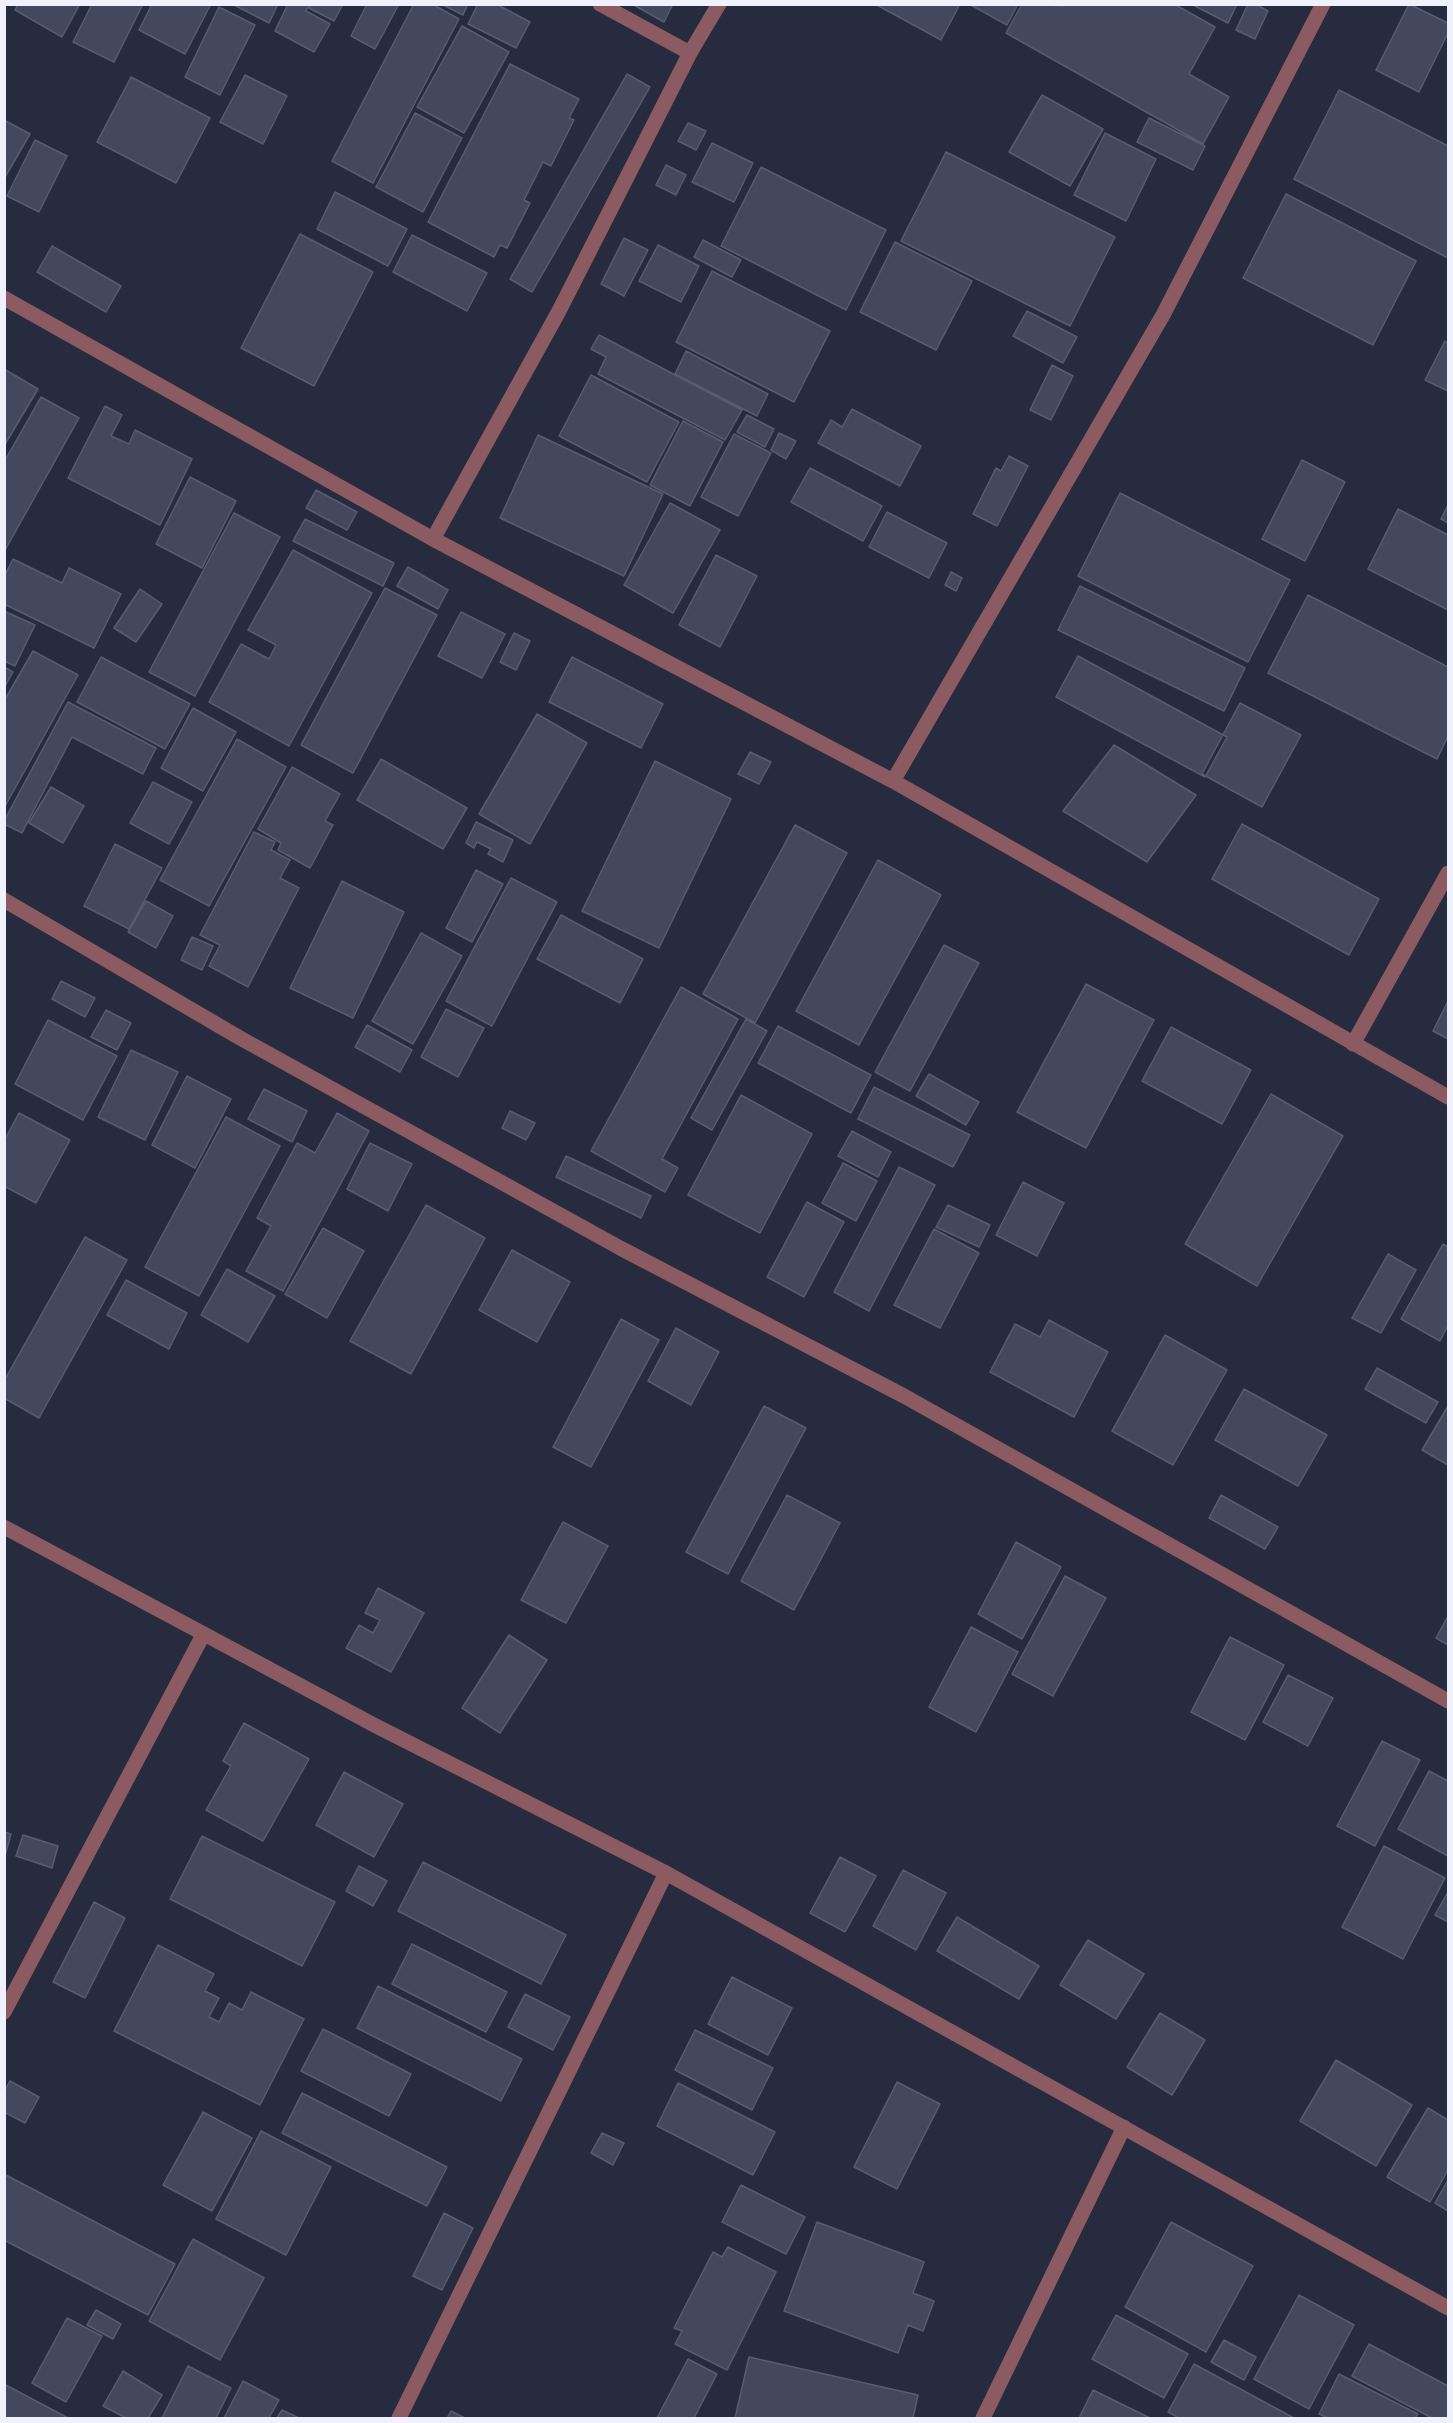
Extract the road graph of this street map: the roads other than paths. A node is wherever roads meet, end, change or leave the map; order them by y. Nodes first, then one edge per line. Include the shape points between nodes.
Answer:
1 (600, 4) edge
2 (719, 4) edge
3 (1323, 4) edge
4 (690, 53) junction
5 (4, 298) edge
6 (433, 539) junction
7 (893, 781) junction
8 (1449, 873) edge
9 (4, 900) edge
10 (1353, 1044) junction
11 (1449, 1097) edge
12 (4, 1527) edge
13 (203, 1635) junction
14 (1449, 1701) edge
15 (666, 1873) junction
16 (4, 2012) edge
17 (1124, 2127) junction
18 (1449, 2308) edge
19 (399, 2418) edge
20 (983, 2418) edge

1 - 4 street
2 - 4 street
3 - 7 street via 1163,315
4 - 6 street via 559,311
5 - 6 street
6 - 7 street
7 - 10 street
8 - 10 street
9 - 14 street via 240,1038 622,1249 904,1396
10 - 11 street
12 - 13 street
13 - 15 street
13 - 16 street
15 - 17 street
15 - 19 street
17 - 18 street
17 - 20 street

